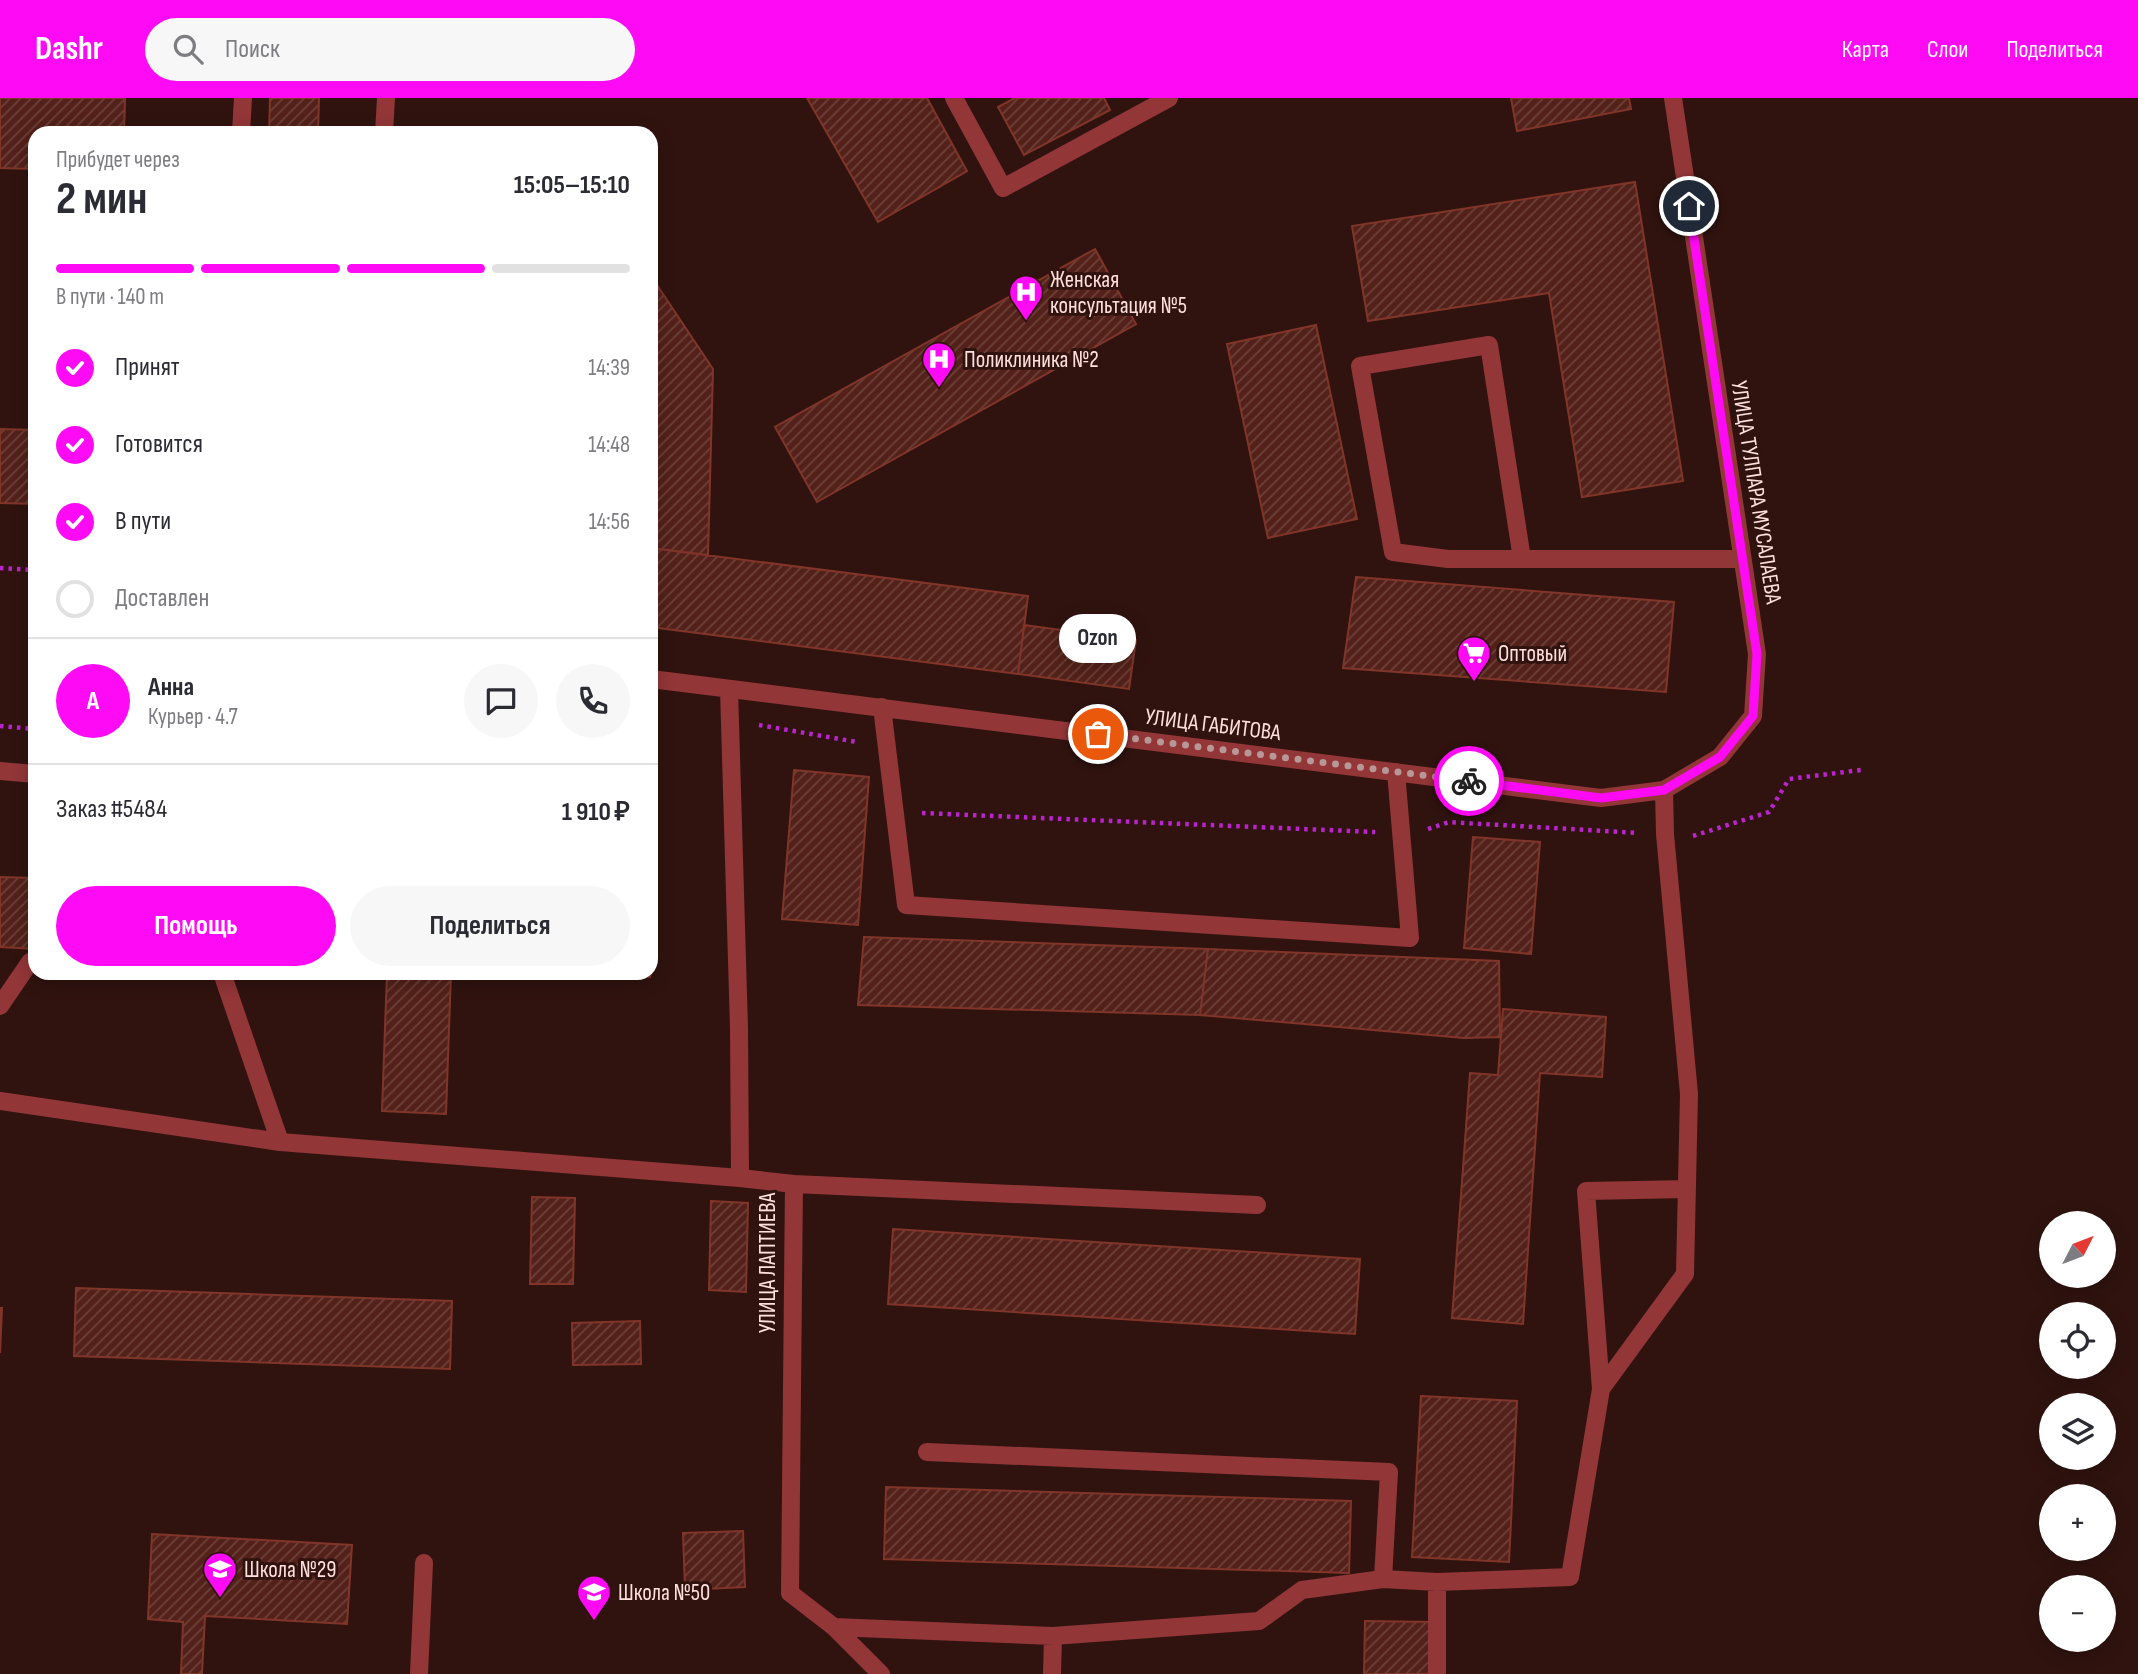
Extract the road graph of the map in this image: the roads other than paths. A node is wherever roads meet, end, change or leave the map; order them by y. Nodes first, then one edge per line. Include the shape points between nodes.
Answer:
1 (243, 98) edge
2 (386, 98) edge
3 (954, 98) edge
4 (1169, 98) edge
5 (1673, 98) edge
6 (241, 126) edge
7 (384, 126) edge
8 (1522, 559) junction
9 (1741, 559) junction
10 (658, 680) edge
11 (729, 689) junction
12 (882, 708) junction
13 (0, 771) edge
14 (1396, 772) junction
15 (28, 773) edge
16 (1664, 790) junction
17 (1601, 798) joint
18 (28, 965) edge
19 (224, 980) edge
20 (0, 1006) edge
21 (0, 1101) edge
22 (280, 1142) junction
23 (740, 1178) junction
24 (794, 1184) junction
25 (1687, 1189) junction
26 (1257, 1205) dead end
27 (1601, 1388) junction
28 (927, 1452) dead end
29 (424, 1563) dead end
30 (1383, 1579) junction
31 (1437, 1582) junction
32 (834, 1627) junction
33 (1054, 1636) junction
34 (419, 1674) edge
35 (881, 1674) edge
36 (1052, 1674) edge
37 (1437, 1674) edge

1 - 6 street
2 - 7 street
3 - 4 street via 1003,188
5 - 9 street, УЛИЦА ТУЛПАРА МУСАЛАЕВА
8 - 8 street via 1448,559 1393,552 1360,366 1489,345
8 - 9 street
9 - 16 street, УЛИЦА ТУЛПАРА МУСАЛАЕВА via 1757,654 1753,716 1720,757
10 - 11 street, УЛИЦА ГАБИТОВА
11 - 12 street, УЛИЦА ГАБИТОВА
11 - 23 street, УЛИЦА ЛАПТИЕВА
12 - 14 street, УЛИЦА ГАБИТОВА
12 - 14 street via 906,905 1410,938
13 - 15 street
14 - 17 street, УЛИЦА ГАБИТОВА
16 - 17 street, УЛИЦА ТУЛПАРА МУСАЛАЕВА
16 - 25 street via 1689,1094
18 - 20 street
19 - 22 street
21 - 22 street
22 - 23 street
23 - 24 street, УЛИЦА ЛАПТИЕВА
24 - 26 street
24 - 32 street, УЛИЦА ЛАПТИЕВА via 790,1593
25 - 27 street via 1685,1274
25 - 27 street via 1586,1191
27 - 31 street via 1570,1577
28 - 30 street via 1389,1472
29 - 34 street
30 - 31 street
30 - 33 street via 1302,1590 1259,1621
31 - 37 street
32 - 33 street
32 - 35 street, УЛИЦА ЛАПТИЕВА
33 - 36 street

